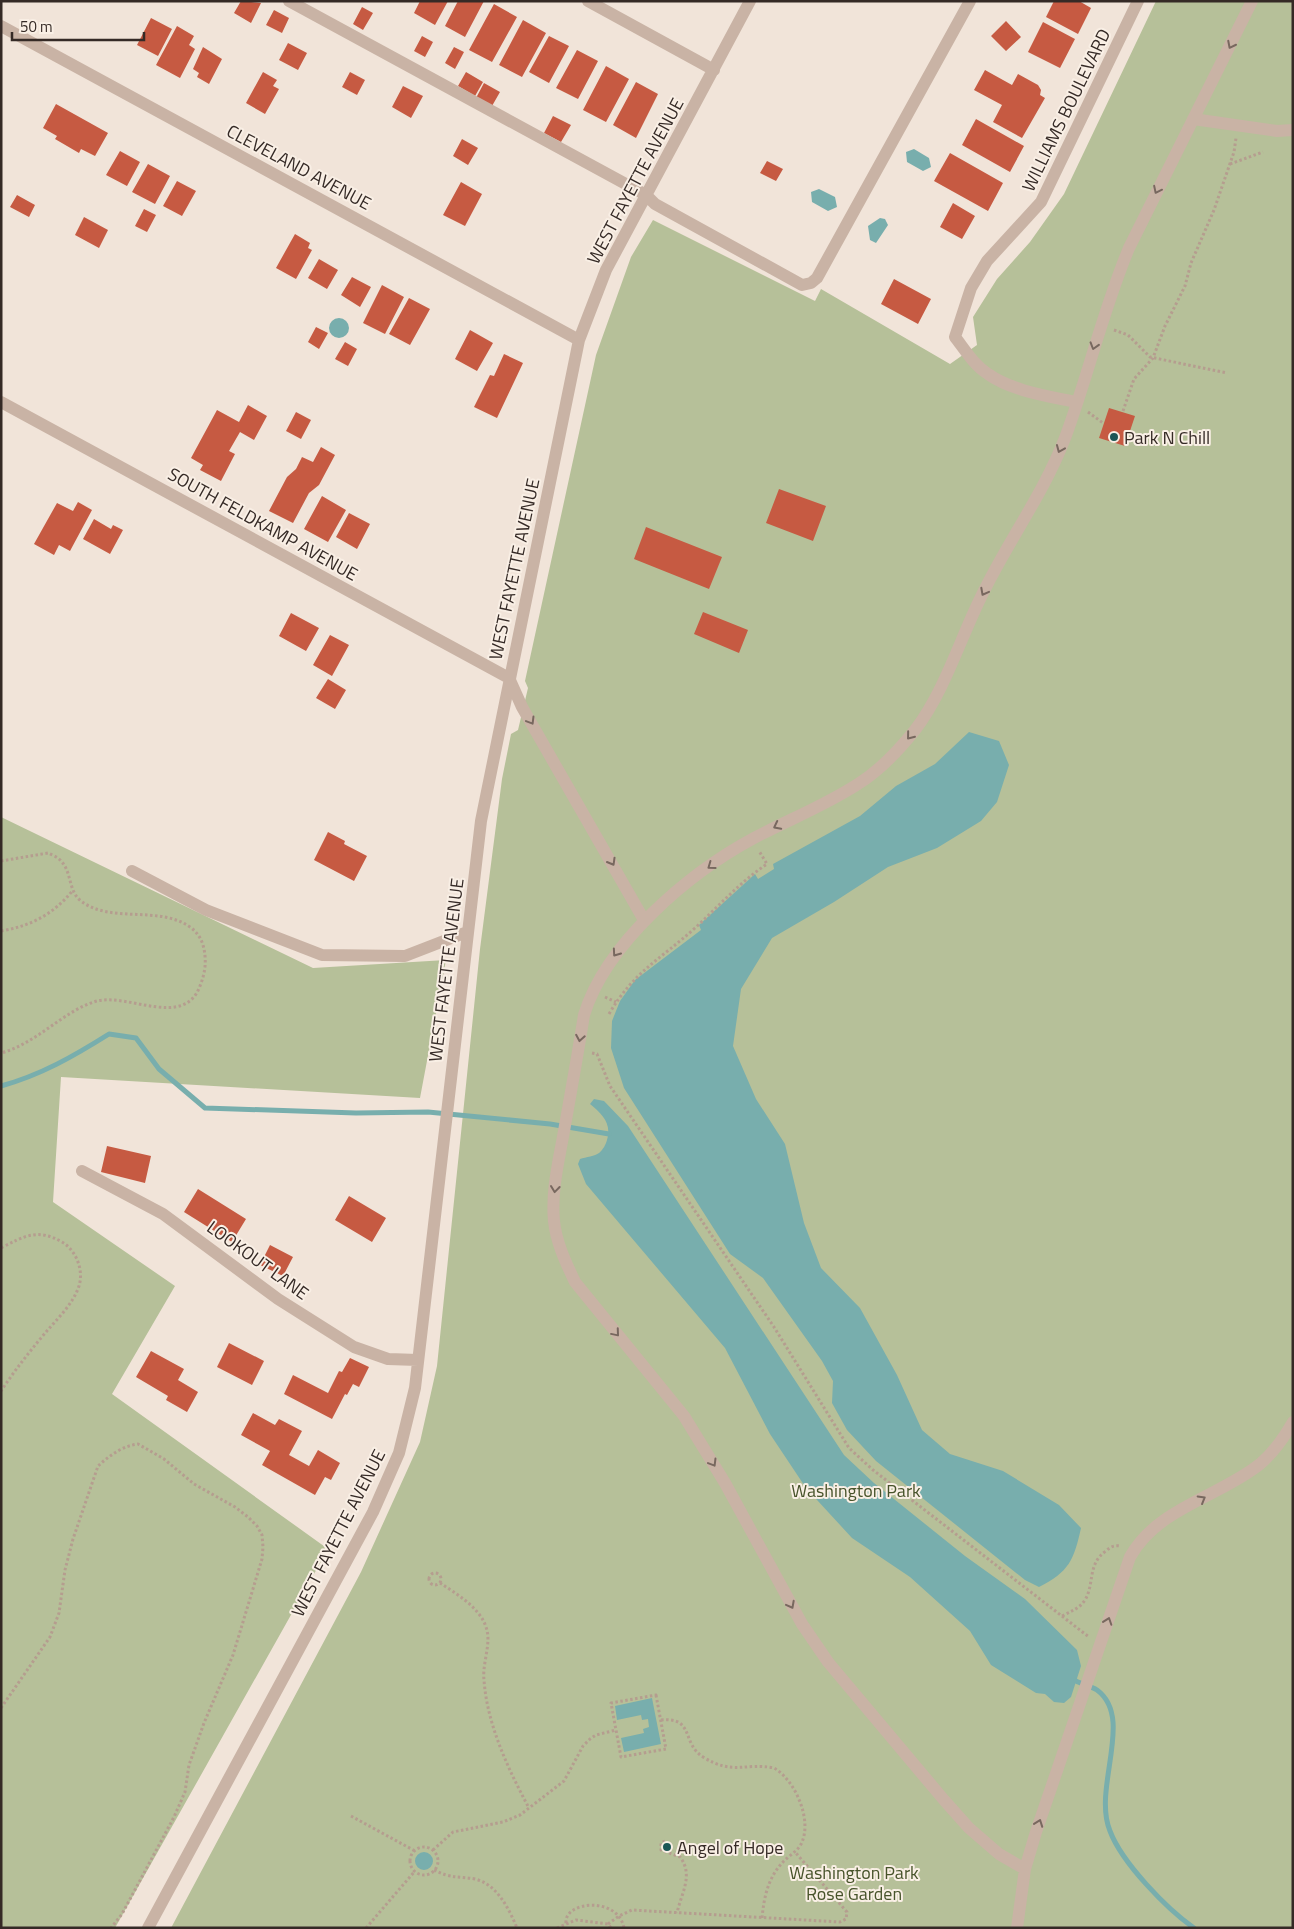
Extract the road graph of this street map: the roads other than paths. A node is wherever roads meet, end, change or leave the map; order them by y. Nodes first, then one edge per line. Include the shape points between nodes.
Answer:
1 (289, 1) edge
2 (588, 1) edge
3 (750, 1) edge
4 (970, 1) edge
5 (1138, 1) edge
6 (1252, 1) edge
7 (1, 26) edge
8 (714, 70) junction
9 (1193, 119) junction
10 (1293, 130) edge
11 (646, 195) junction
12 (579, 340) junction
13 (1, 402) edge
14 (1080, 407) junction
15 (508, 678) junction
16 (132, 871) dead end
17 (644, 920) junction
18 (467, 932) junction
19 (82, 1171) dead end
20 (418, 1360) junction
21 (1293, 1422) edge
22 (1025, 1869) junction
23 (148, 1928) edge
24 (1017, 1928) edge

1 - 11 street
2 - 8 street
3 - 8 street, WEST FAYETTE AVENUE
4 - 11 street via 817,278 811,283 802,285 655,204
5 - 14 street, WILLIAMS BOULEVARD via 1041,202 987,261 971,288 955,337 972,360 988,374 1008,384
6 -> 9 street
7 - 12 street, CLEVELAND AVENUE
8 - 11 street, WEST FAYETTE AVENUE
9 - 10 street via 1278,131
9 -> 14 street via 1118,274
11 - 12 street, WEST FAYETTE AVENUE via 606,270
12 - 15 street, WEST FAYETTE AVENUE
13 - 15 street, SOUTH FELDKAMP AVENUE
14 -> 17 street via 1051,469 982,596 930,709 901,747 858,784 731,851
15 -> 17 street
15 - 18 street, WEST FAYETTE AVENUE via 481,821
16 - 18 street via 206,910 322,955 405,956
17 -> 22 street via 605,969 589,1000 553,1203 554,1223 566,1263 575,1282 684,1416 725,1483 802,1624 828,1662 969,1828 999,1854
18 - 20 street, WEST FAYETTE AVENUE
19 - 20 street, LOOKOUT LANE via 163,1214 278,1299 354,1347 388,1359
20 - 23 street, WEST FAYETTE AVENUE via 410,1416 399,1453 373,1512
22 -> 21 street via 1130,1556 1140,1539 1162,1522 1260,1464
22 - 24 street

